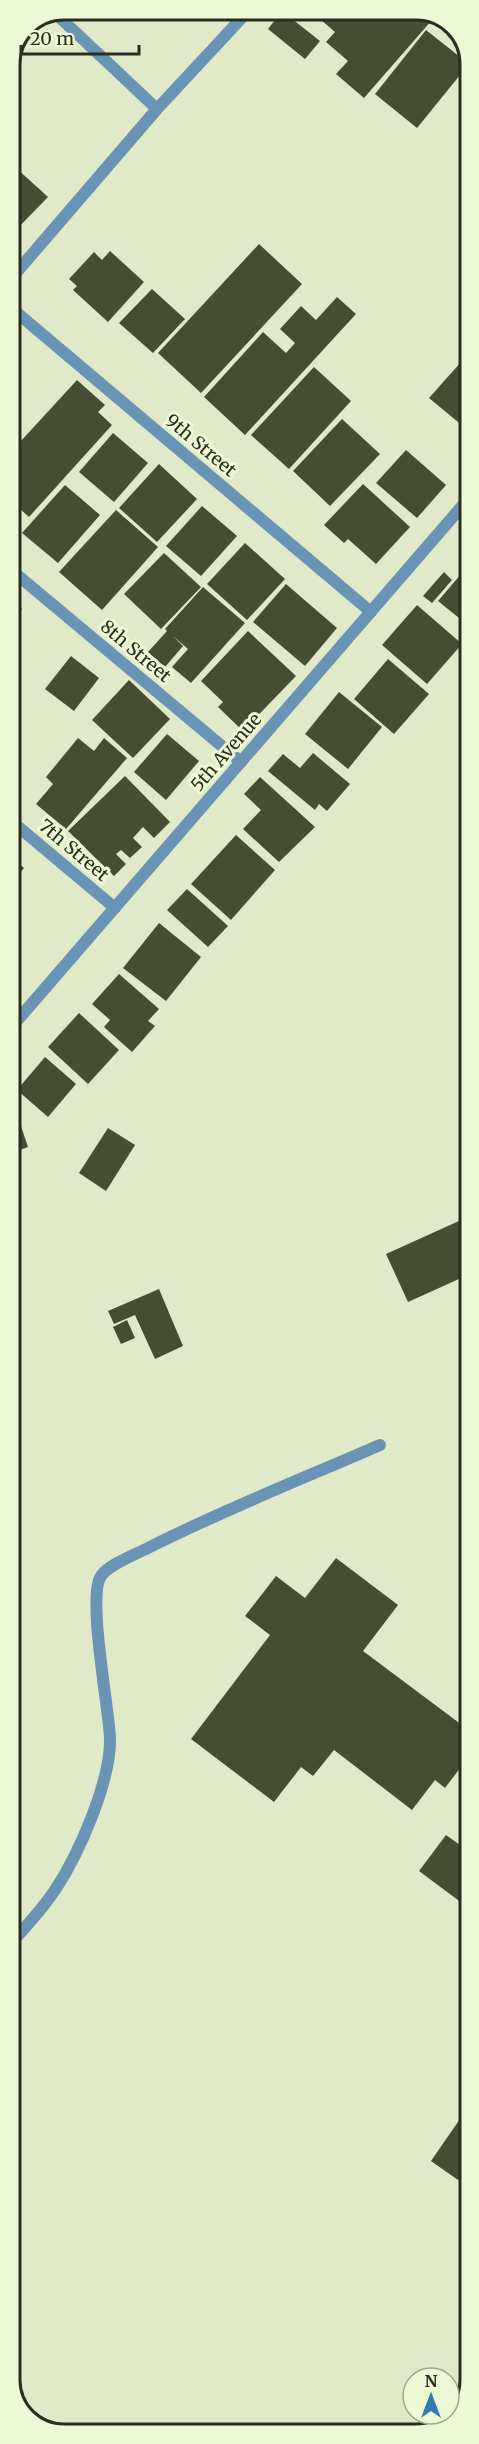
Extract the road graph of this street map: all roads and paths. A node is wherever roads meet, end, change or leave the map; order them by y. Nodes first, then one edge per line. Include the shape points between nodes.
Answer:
1 (62, 19) edge
2 (240, 19) edge
3 (157, 109) junction
4 (20, 268) edge
5 (20, 315) edge
6 (459, 510) edge
7 (20, 577) edge
8 (371, 612) junction
9 (241, 762) junction
10 (20, 828) edge
11 (115, 908) junction
12 (20, 1017) edge
13 (380, 1445) dead end
14 (20, 1933) edge

1 - 3 street
2 - 3 street
3 - 4 street
5 - 8 street, 9th Street
6 - 8 street, 5th Avenue
7 - 9 street, 8th Street
8 - 9 street, 5th Avenue
9 - 11 street, 5th Avenue
10 - 11 street, 7th Street
11 - 12 street, 5th Avenue
13 - 14 street via 192,1526 123,1560 101,1576 98,1629 110,1739 103,1788 56,1889

